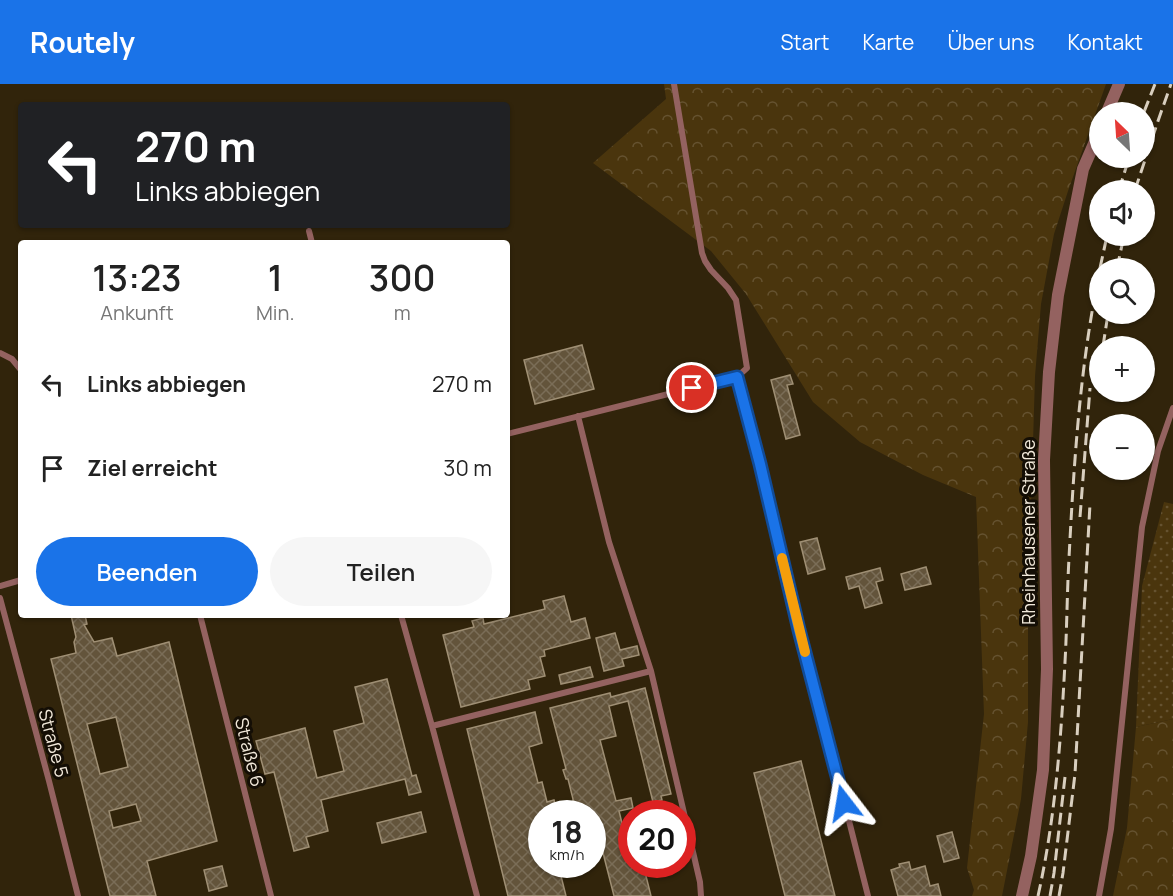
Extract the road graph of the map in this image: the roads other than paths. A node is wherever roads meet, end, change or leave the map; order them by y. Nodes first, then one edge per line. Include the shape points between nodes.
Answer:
1 (674, 84) edge
2 (1119, 84) edge
3 (1111, 102) edge
4 (1089, 155) edge
5 (309, 231) dead end
6 (311, 240) edge
7 (0, 353) edge
8 (18, 366) edge
9 (737, 377) junction
10 (1173, 408) edge
11 (578, 416) junction
12 (510, 433) edge
13 (18, 581) edge
14 (0, 586) edge
15 (0, 598) edge
16 (201, 618) edge
17 (402, 618) edge
18 (651, 671) junction
19 (432, 726) junction
20 (78, 896) edge
21 (271, 896) edge
22 (477, 896) edge
23 (701, 896) edge
24 (868, 896) edge
25 (1022, 896) edge
26 (1100, 896) edge

1 - 9 lane via 702,253 736,300 747,368
2 - 3 street
4 - 25 street, Rheinhausener Straße via 1058,295 1049,372 1044,460 1047,669 1043,770
5 - 6 lane
7 - 8 lane
9 - 11 lane
9 - 24 lane
10 - 26 lane via 1158,451 1142,527 1111,830
11 - 12 lane
11 - 18 lane via 609,542
13 - 14 lane
15 - 20 lane, Straße 5
16 - 21 lane, Straße 6
17 - 19 lane
18 - 19 lane
18 - 23 lane
19 - 22 lane

